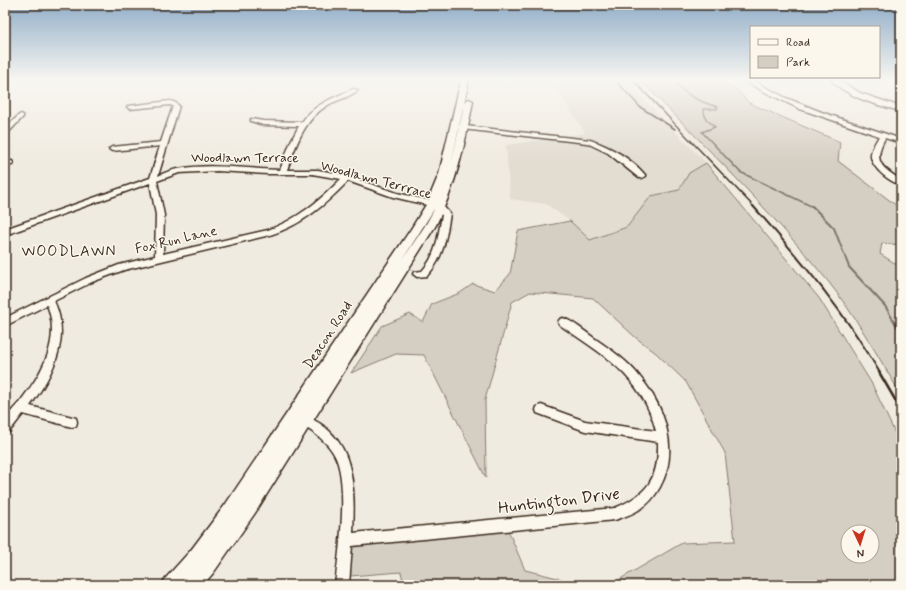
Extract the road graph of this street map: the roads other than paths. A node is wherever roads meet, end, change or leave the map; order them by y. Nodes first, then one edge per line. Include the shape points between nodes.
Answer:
1 (175, 108) edge
2 (321, 108) edge
3 (462, 108) edge
4 (465, 108) edge
5 (804, 108) edge
6 (21, 116) dead end
7 (253, 120) dead end
8 (304, 124) junction
9 (460, 127) junction
10 (5, 133) edge
11 (883, 134) junction
12 (901, 140) edge
13 (163, 144) junction
14 (112, 149) dead end
15 (283, 172) junction
16 (642, 176) dead end
17 (153, 179) junction
18 (344, 181) junction
19 (901, 183) edge
20 (434, 207) junction
21 (5, 232) edge
22 (159, 257) junction
23 (417, 274) dead end
24 (49, 300) junction
25 (5, 322) edge
26 (563, 322) dead end
27 (21, 409) junction
28 (541, 410) dead end
29 (304, 421) junction
30 (72, 422) dead end
31 (5, 428) edge
32 (663, 437) junction
33 (346, 540) junction
34 (171, 585) edge
35 (192, 585) edge
36 (342, 585) edge

1 - 13 street
2 - 8 street
3 - 9 main road, Deacon Road
4 - 9 main road, Deacon Road
5 - 11 street
6 - 10 street
7 - 8 street via 264,123
8 - 15 street
9 - 16 street via 592,142 615,152
9 - 20 main road, Deacon Road
11 - 12 street
11 - 19 street via 875,152 876,160 883,170
13 - 14 street
13 - 17 street
15 - 17 street, Woodlawn Terrace via 197,169 178,171
15 - 18 street, Woodlawn Terrrace
17 - 21 street, Woodlawn Terrace
17 - 22 street via 160,215
18 - 20 street, Woodlawn Terrrace via 378,196
18 - 22 street, Fox Run Lane via 315,209 285,227
20 - 23 street via 446,214 438,256 424,274
20 - 29 main road, Deacon Road via 411,257
20 - 34 main road, Deacon Road via 230,511 197,556
22 - 24 street, Fox Run Lane via 106,273
24 - 25 street, Fox Run Lane
24 - 27 street via 57,322 55,347 46,371
26 - 32 street, Huntington Drive via 614,357 637,379 655,409
27 - 30 street
27 - 31 street
28 - 32 street via 585,426
29 - 33 street via 327,436 336,446 344,464 347,495
29 - 35 main road, Deacon Road via 231,534
32 - 33 street, Huntington Drive via 663,464 658,482 646,499 626,511
33 - 36 street

